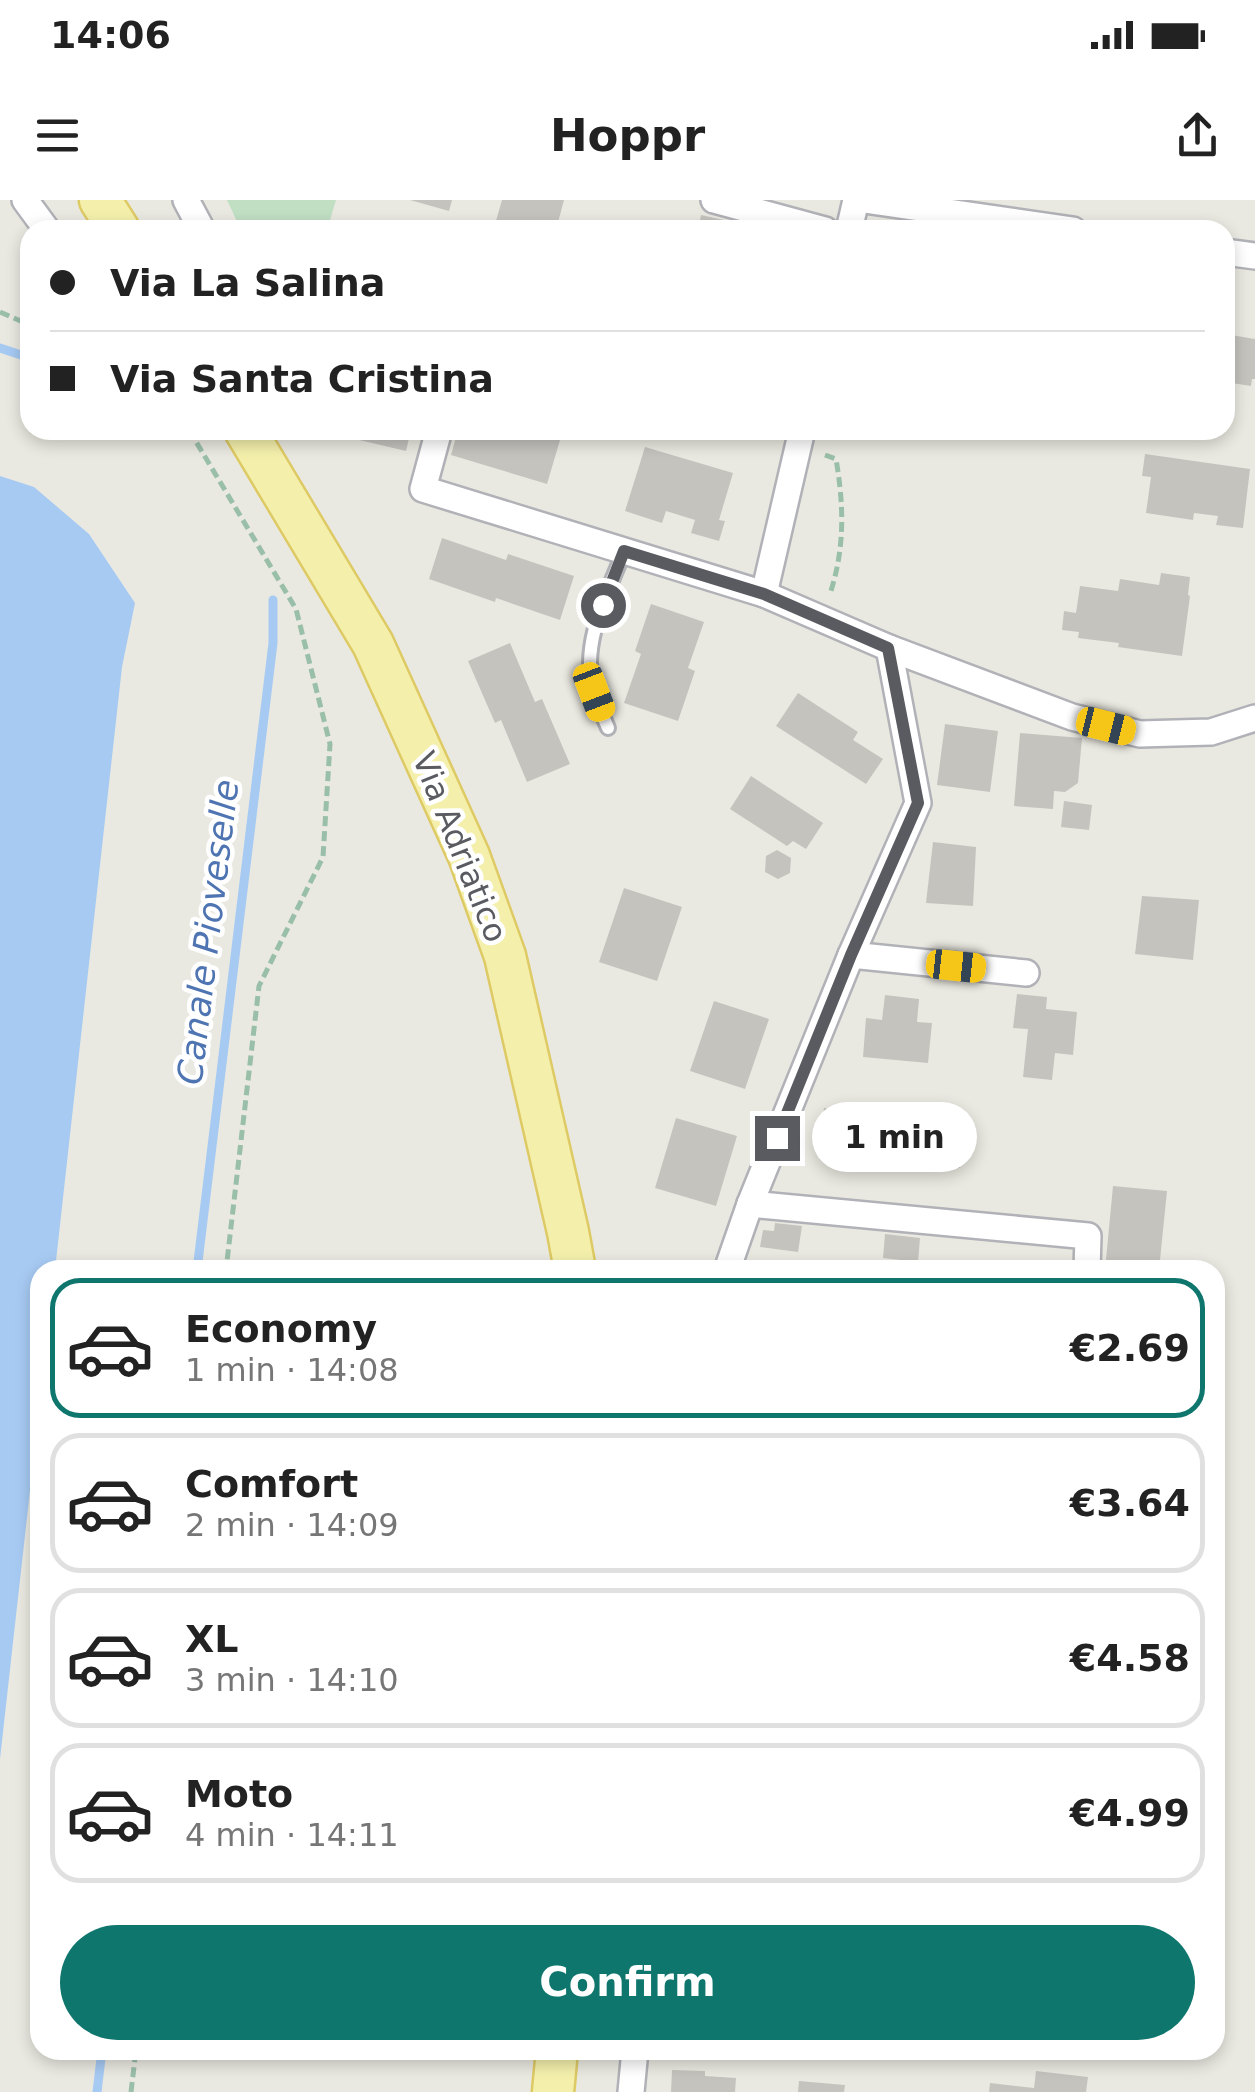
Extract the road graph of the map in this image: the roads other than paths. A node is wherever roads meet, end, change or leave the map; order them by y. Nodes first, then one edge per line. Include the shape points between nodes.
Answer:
1 (714, 200) edge
2 (864, 200) edge
3 (789, 220) edge
4 (1003, 220) edge
5 (255, 440) edge
6 (436, 440) edge
7 (799, 440) edge
8 (624, 551) junction
9 (764, 594) junction
10 (888, 648) junction
11 (1255, 718) edge
12 (608, 728) dead end
13 (851, 955) junction
14 (1026, 973) dead end
15 (750, 1204) junction
16 (573, 1260) edge
17 (731, 1260) edge
18 (1087, 1260) edge
19 (556, 2060) edge
20 (633, 2060) edge
21 (553, 2092) edge
22 (631, 2092) edge

1 - 3 street
2 - 4 street
5 - 16 main road, Via Adriatico via 373,644 469,856 504,956
6 - 8 street via 423,489
7 - 9 street
8 - 9 street
8 - 12 lane via 593,632 590,670
9 - 10 street
10 - 11 street via 1072,718 1140,734 1211,732
10 - 13 street via 918,803
13 - 14 street
13 - 15 street
15 - 17 street
15 - 18 street via 1088,1236
19 - 21 main road
20 - 22 street

